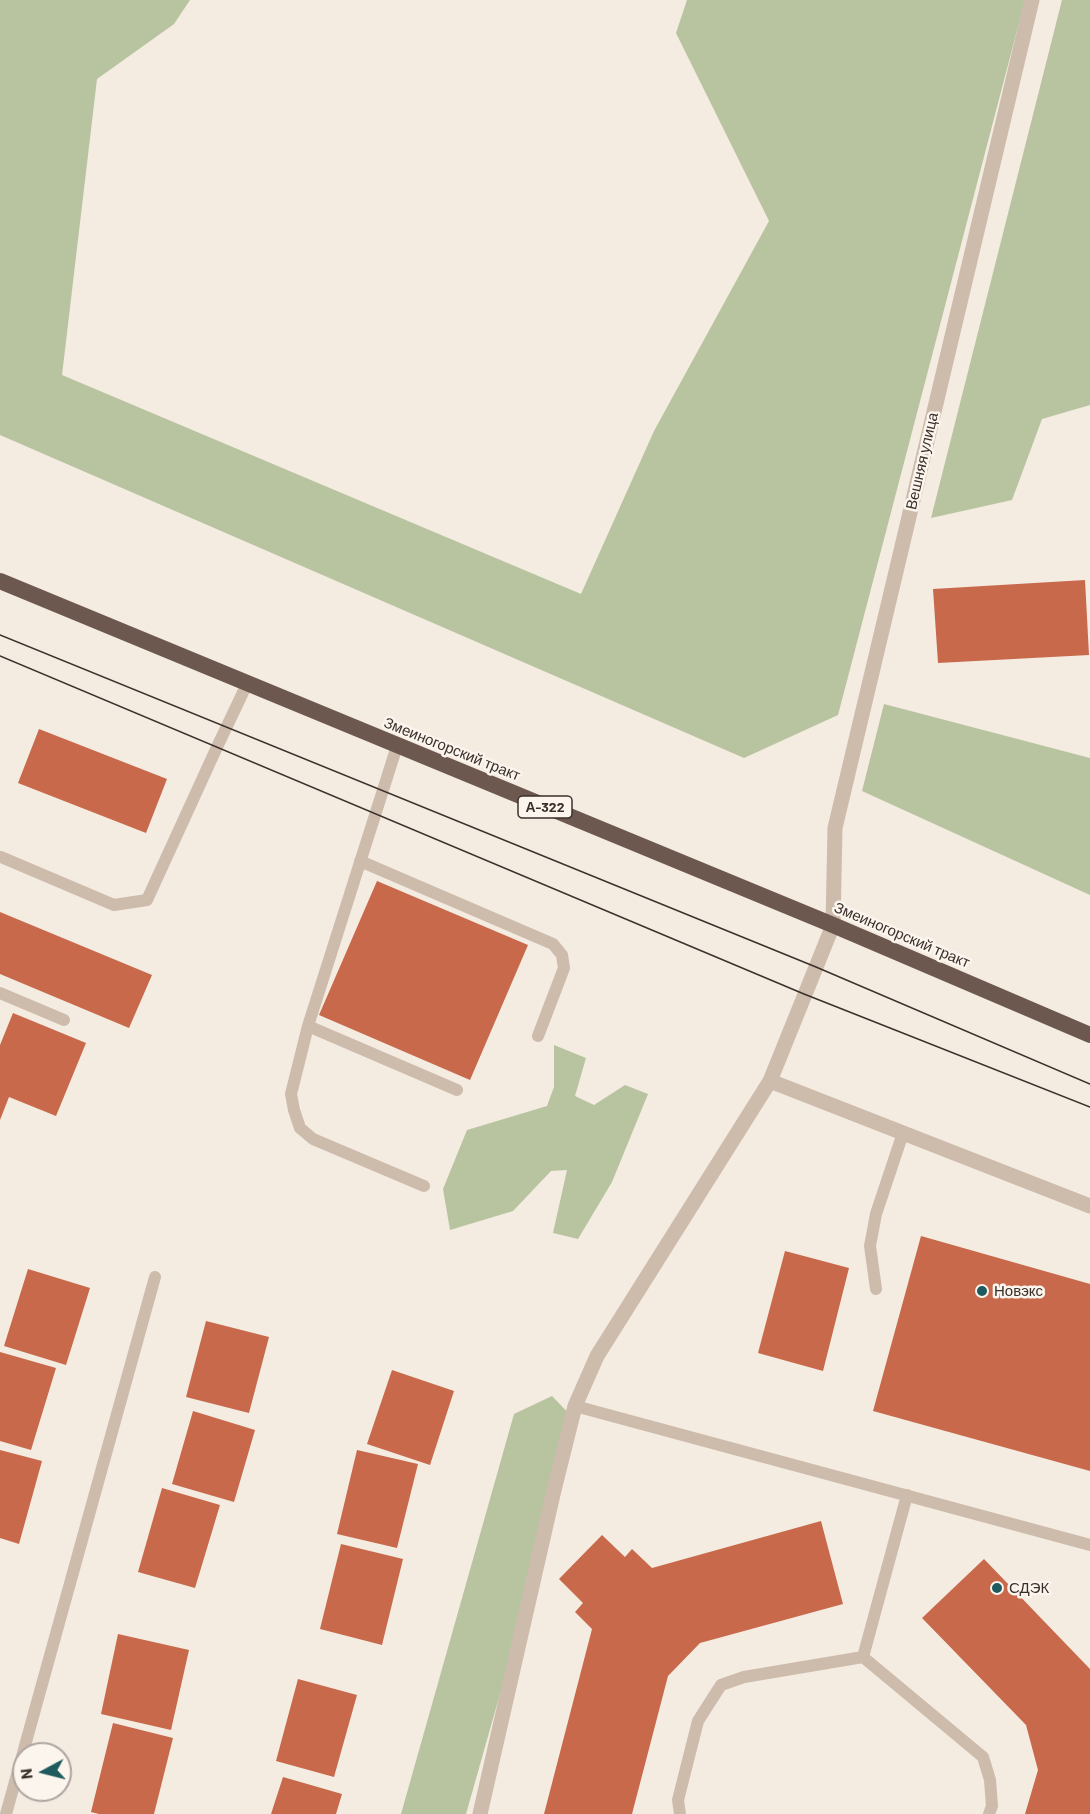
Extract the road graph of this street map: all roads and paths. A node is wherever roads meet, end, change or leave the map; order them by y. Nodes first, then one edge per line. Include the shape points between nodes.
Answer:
1 (1032, 0) edge
2 (0, 581) edge
3 (247, 684) junction
4 (397, 746) junction
5 (1, 857) edge
6 (360, 861) junction
7 (833, 926) junction
8 (0, 993) edge
9 (64, 1020) dead end
10 (308, 1026) junction
11 (1090, 1035) edge
12 (538, 1036) dead end
13 (770, 1081) junction
14 (457, 1090) dead end
15 (903, 1133) junction
16 (424, 1186) dead end
17 (1090, 1206) edge
18 (155, 1277) dead end
19 (876, 1289) dead end
20 (575, 1406) junction
21 (907, 1495) junction
22 (1090, 1545) edge
23 (863, 1657) junction
24 (6, 1814) edge
25 (480, 1814) edge
26 (680, 1814) edge
27 (989, 1814) edge

1 - 7 street, Вешняя улица via 836,828
2 - 3 highway, Змеиногорский тракт / А-322
3 - 4 highway, Змеиногорский тракт / А-322
3 - 5 lane via 147,900 114,905
4 - 6 lane
4 - 7 highway, Змеиногорский тракт / А-322
6 - 10 lane
6 - 12 lane via 553,944 562,955 564,968
7 - 11 highway, Змеиногорский тракт / А-322
7 - 13 street
8 - 9 lane
10 - 14 lane
10 - 16 lane via 291,1094 300,1128 313,1138
13 - 15 street
13 - 20 street via 597,1356
15 - 17 street
15 - 19 lane via 876,1214 870,1246
18 - 24 lane
20 - 21 lane
20 - 25 street
21 - 22 lane
21 - 23 lane
23 - 26 lane via 744,1677 721,1685 698,1721 678,1800
23 - 27 lane via 983,1757 990,1780

